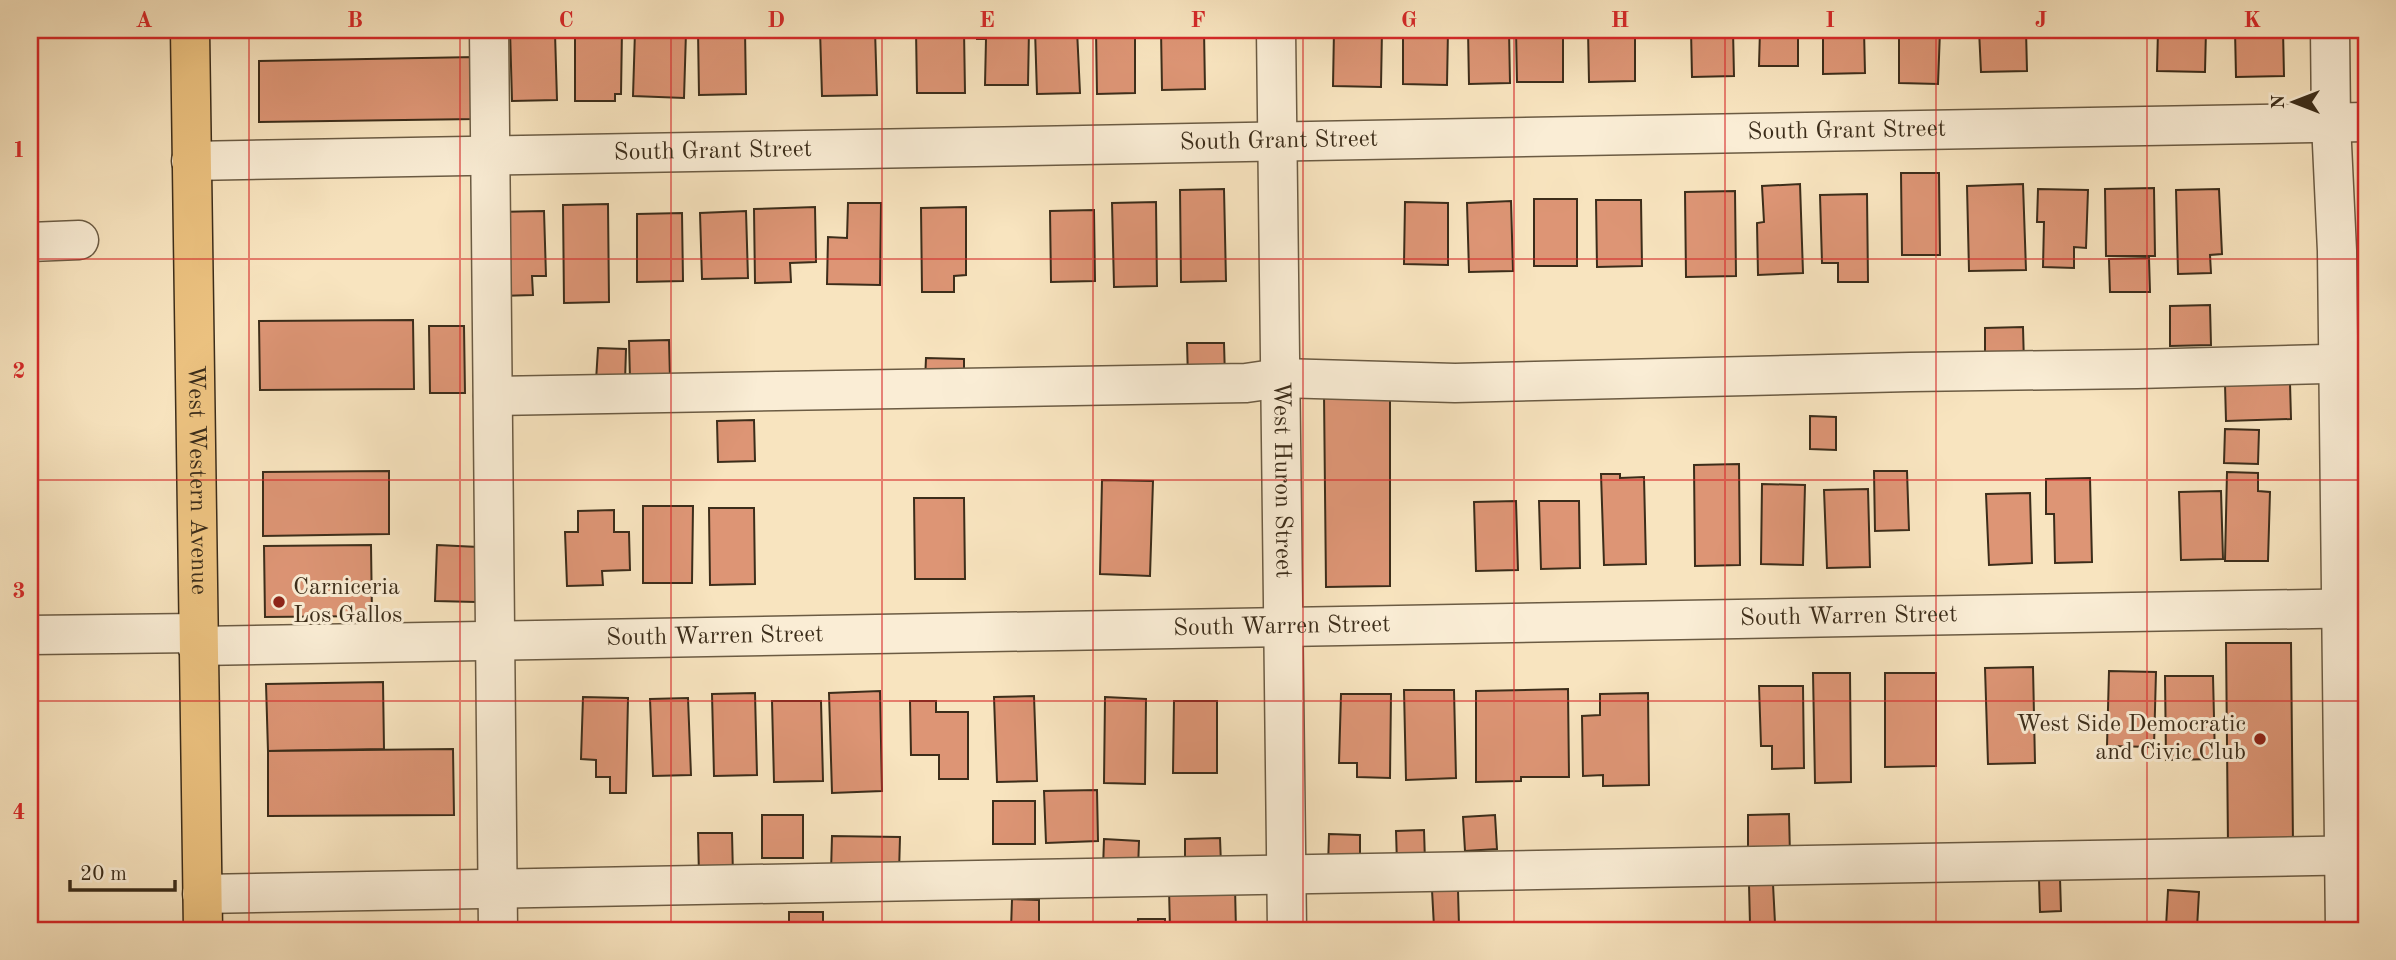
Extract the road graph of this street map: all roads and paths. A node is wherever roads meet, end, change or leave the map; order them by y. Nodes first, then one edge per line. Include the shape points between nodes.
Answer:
1 (190, 30) edge
2 (489, 30) edge
3 (1276, 30) edge
4 (2330, 30) edge
5 (2349, 122) edge
6 (1277, 142) junction
7 (492, 156) junction
8 (191, 161) junction
9 (79, 240) dead end
10 (30, 242) edge
11 (2353, 363) edge
12 (1280, 378) junction
13 (493, 396) junction
14 (2354, 608) edge
15 (1283, 627) junction
16 (30, 635) edge
17 (197, 640) junction
18 (496, 641) junction
19 (2355, 855) edge
20 (1286, 875) junction
21 (498, 889) junction
22 (202, 912) edge
23 (498, 930) edge
24 (1287, 930) edge
25 (2345, 930) edge

1 - 8 main road, West Western Avenue
2 - 7 street
3 - 6 street, West Huron Street
4 - 5 street
5 - 6 street, South Grant Street
5 - 11 street via 2337,251
6 - 7 street, South Grant Street
6 - 12 street, West Huron Street
7 - 8 street, South Grant Street
7 - 13 street
8 - 17 main road, West Western Avenue
9 - 10 street
11 - 12 street via 1455,383
11 - 14 street
12 - 13 street via 1232,383
12 - 15 street, West Huron Street
13 - 18 street
14 - 15 street, South Warren Street
14 - 19 street
15 - 18 street, South Warren Street
15 - 20 street, West Huron Street
16 - 17 street, South Warren Street
17 - 18 street, South Warren Street
17 - 22 main road, West Western Avenue
18 - 21 street
19 - 20 street
19 - 25 street
20 - 21 street
20 - 24 street, West Huron Street
21 - 22 street
21 - 23 street

